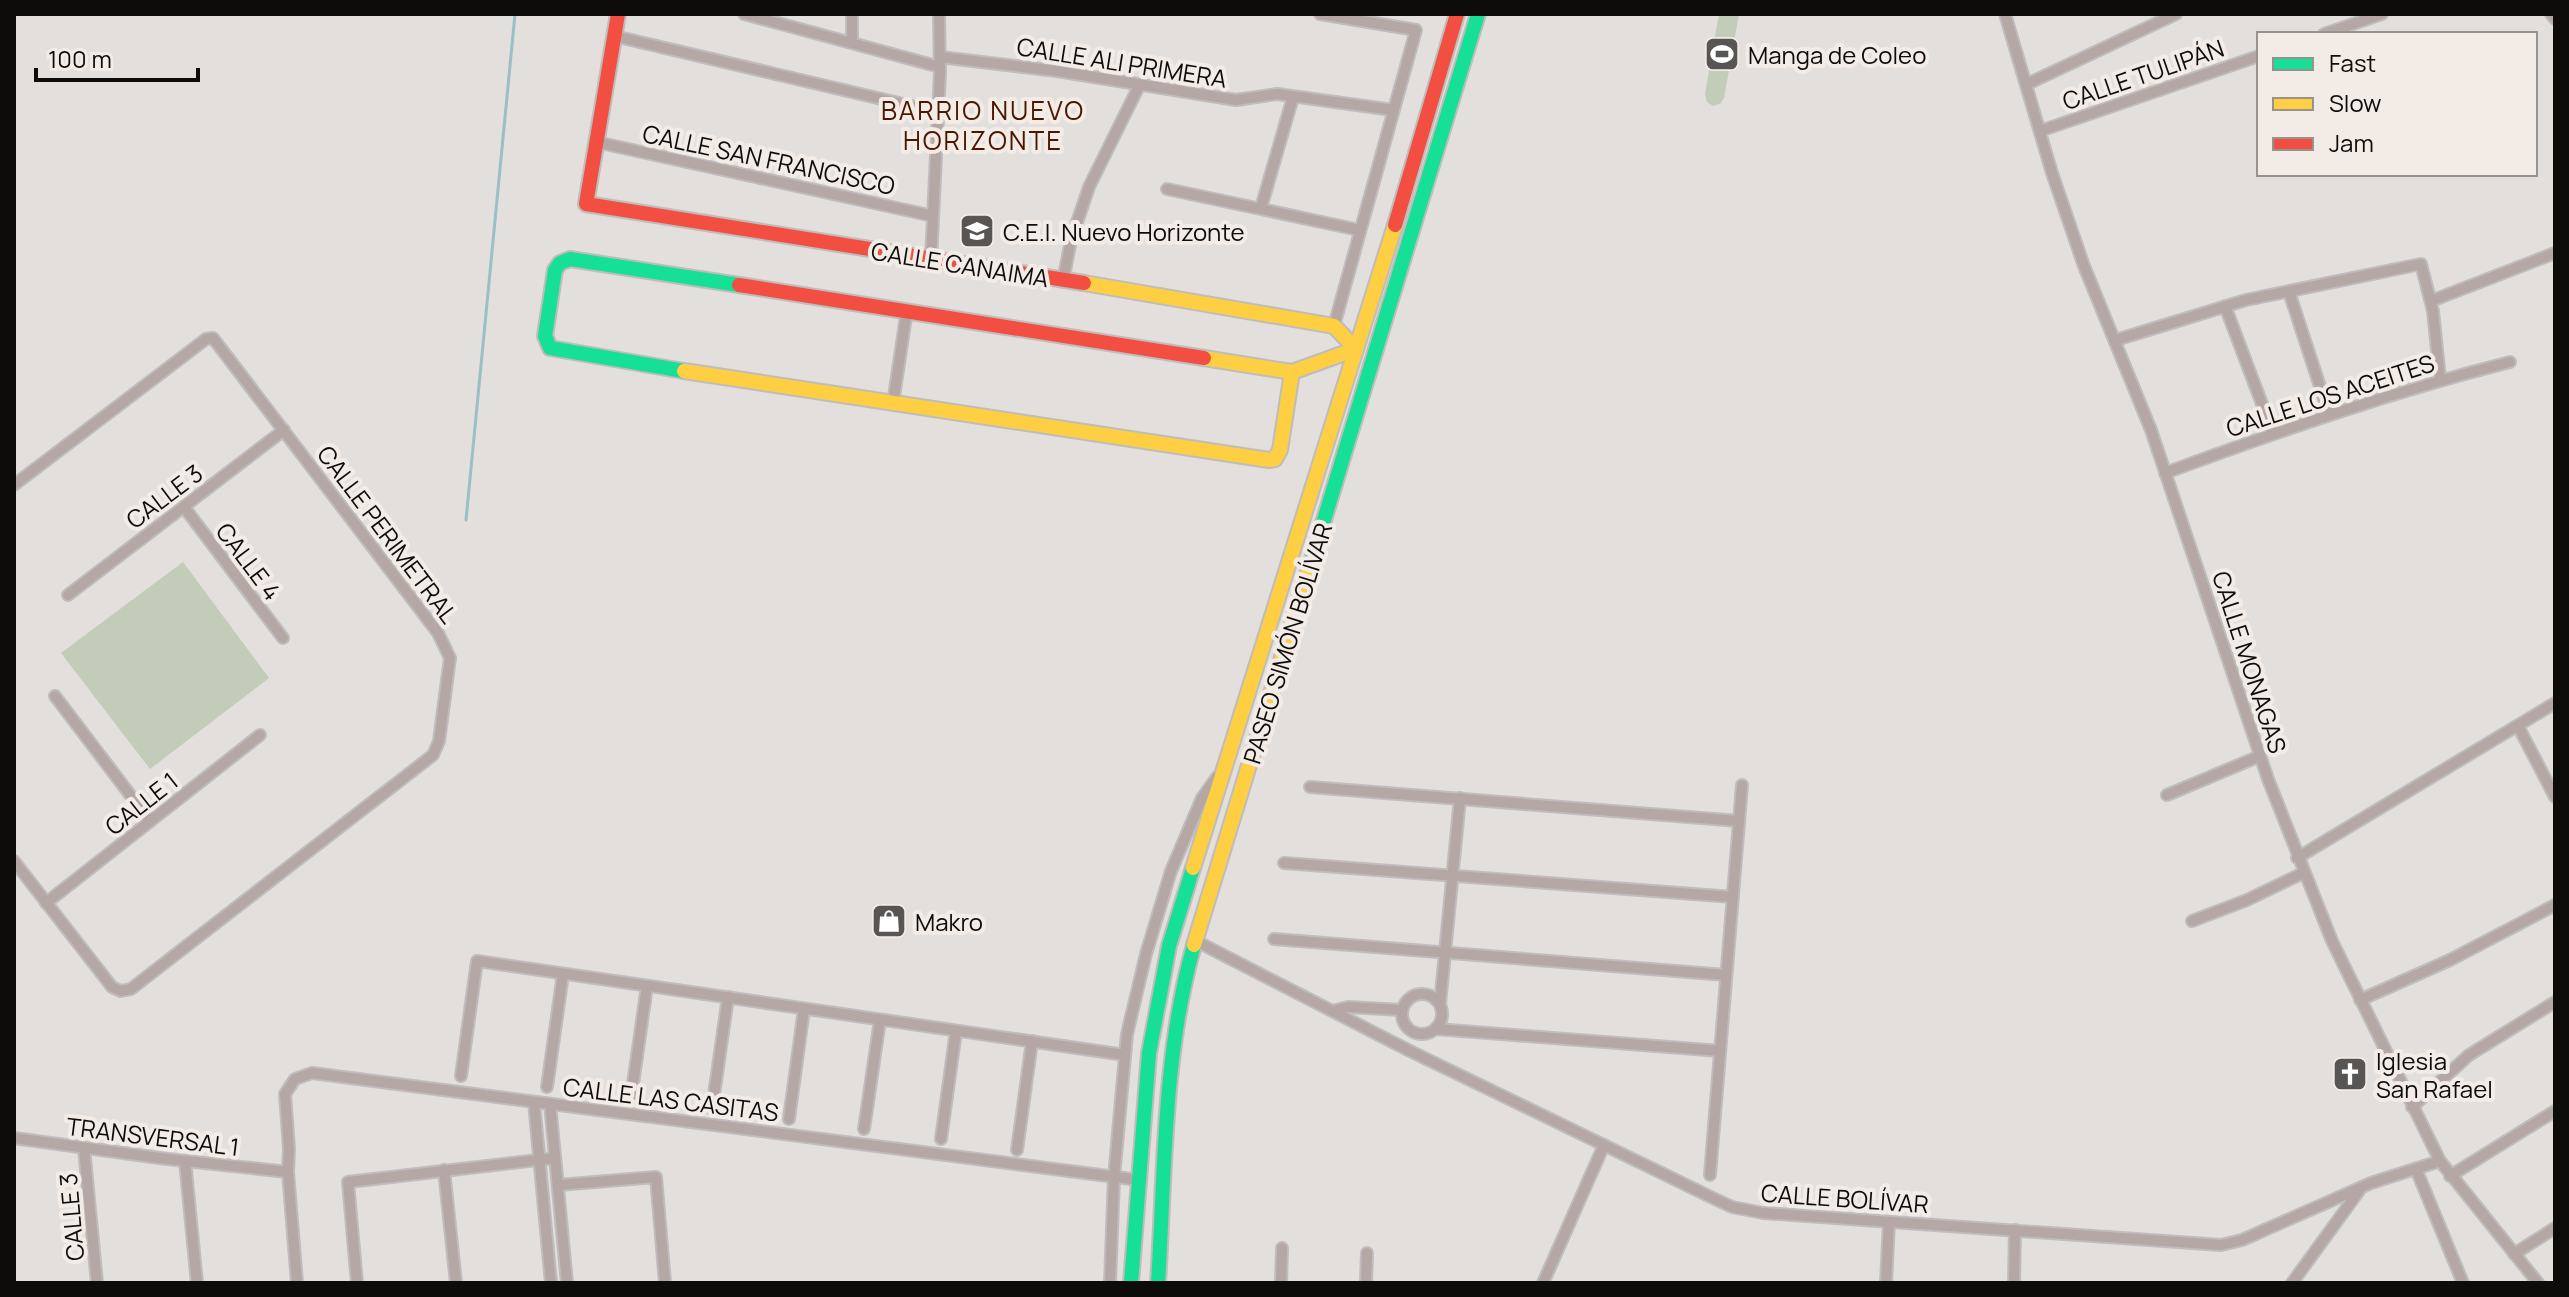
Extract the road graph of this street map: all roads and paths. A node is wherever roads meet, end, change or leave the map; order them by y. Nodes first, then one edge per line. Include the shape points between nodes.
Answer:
1 (618, 14) edge
2 (744, 14) edge
3 (852, 14) edge
4 (939, 14) edge
5 (1320, 14) edge
6 (1457, 14) edge
7 (1478, 14) edge
8 (2005, 14) edge
9 (2176, 14) edge
10 (2382, 14) edge
11 (2551, 14) edge
12 (2364, 17) edge
13 (2555, 19) edge
14 (2329, 32) edge
15 (614, 36) junction
16 (852, 42) junction
17 (2257, 57) edge
18 (940, 62) junction
19 (1140, 84) junction
20 (2027, 84) junction
21 (1293, 97) junction
22 (1393, 110) junction
23 (937, 112) junction
24 (2040, 131) junction
25 (596, 142) junction
26 (1167, 189) dead end
27 (1261, 208) junction
28 (933, 216) junction
29 (1359, 230) junction
30 (2555, 253) edge
31 (931, 260) junction
32 (1063, 281) junction
33 (2289, 292) junction
34 (2431, 301) junction
35 (2225, 306) junction
36 (907, 310) junction
37 (1334, 326) junction
38 (2116, 340) junction
39 (1356, 349) junction
40 (1374, 355) junction
41 (2510, 362) dead end
42 (1292, 372) junction
43 (2440, 379) junction
44 (893, 403) junction
45 (2329, 414) junction
46 (284, 430) junction
47 (2273, 433) junction
48 (2165, 473) junction
49 (14, 485) edge
50 (184, 507) junction
51 (68, 595) dead end
52 (283, 638) dead end
53 (55, 696) dead end
54 (2555, 703) edge
55 (2518, 726) junction
56 (260, 735) dead end
57 (2260, 756) junction
58 (1223, 769) junction
59 (1742, 785) dead end
60 (1310, 787) dead end
61 (2167, 795) dead end
62 (2555, 797) edge
63 (1460, 798) junction
64 (150, 821) junction
65 (1739, 821) junction
66 (2297, 858) junction
67 (14, 861) edge
68 (1284, 863) dead end
69 (2303, 873) junction
70 (1733, 897) junction
71 (46, 903) junction
72 (2555, 905) edge
73 (2192, 921) dead end
74 (1173, 931) junction
75 (1274, 939) dead end
76 (1196, 941) junction
77 (563, 974) junction
78 (1726, 975) junction
79 (647, 986) junction
80 (728, 997) junction
81 (2360, 1000) junction
82 (2555, 1002) edge
83 (1440, 1004) junction
84 (804, 1009) junction
85 (1402, 1010) junction
86 (1333, 1011) junction
87 (880, 1020) junction
88 (1436, 1029) junction
89 (956, 1031) junction
90 (1032, 1041) junction
91 (1720, 1051) junction
92 (1125, 1055) junction
93 (461, 1076) dead end
94 (547, 1087) dead end
95 (631, 1098) dead end
96 (534, 1102) junction
97 (550, 1104) junction
98 (2412, 1107) junction
99 (712, 1109) dead end
100 (2555, 1111) edge
101 (789, 1119) dead end
102 (864, 1129) dead end
103 (14, 1138) edge
104 (941, 1139) dead end
105 (1604, 1145) junction
106 (84, 1148) junction
107 (1017, 1150) dead end
108 (555, 1158) junction
109 (539, 1160) junction
110 (185, 1161) junction
111 (2440, 1161) junction
112 (2416, 1169) junction
113 (444, 1170) junction
114 (288, 1172) junction
115 (1710, 1175) dead end
116 (2450, 1176) junction
117 (1114, 1177) junction
118 (1139, 1180) junction
119 (558, 1185) junction
120 (2362, 1188) junction
121 (1889, 1222) junction
122 (2555, 1228) edge
123 (2015, 1230) junction
124 (1282, 1248) dead end
125 (1367, 1253) dead end
126 (2514, 1254) junction
127 (1159, 1282) edge
128 (97, 1283) edge
129 (197, 1283) edge
130 (297, 1283) edge
131 (357, 1283) edge
132 (456, 1283) edge
133 (551, 1283) edge
134 (567, 1283) edge
135 (665, 1283) edge
136 (1110, 1283) edge
137 (1131, 1283) edge
138 (1281, 1283) edge
139 (1366, 1283) edge
140 (1543, 1283) edge
141 (1886, 1283) edge
142 (2014, 1283) edge
143 (2292, 1283) edge
144 (2463, 1283) edge
145 (2538, 1283) edge

1 - 15 street
2 - 16 street, CALLE ALI PRIMERA
3 - 16 street
4 - 18 street
5 - 22 street via 1416,30
6 - 39 street, PASEO SIMÓN BOLÍVAR
7 - 40 street, PASEO SIMÓN BOLÍVAR
8 - 20 street, CALLE MONAGAS
9 - 20 street
10 - 12 street
11 - 13 street
12 - 14 street
15 - 23 street
15 - 25 street
16 - 18 street, CALLE ALI PRIMERA
17 - 24 street, CALLE TULIPÁN
18 - 19 street, CALLE ALI PRIMERA
18 - 23 street
19 - 21 street, CALLE ALI PRIMERA via 1236,100
19 - 32 street via 1089,187
20 - 24 street, CALLE MONAGAS
21 - 22 street, CALLE ALI PRIMERA
21 - 27 street
22 - 29 street
23 - 28 street
24 - 38 street, CALLE MONAGAS via 2084,266
25 - 28 street, CALLE SAN FRANCISCO
25 - 31 street, CALLE CANAIMA via 586,204
26 - 27 street
27 - 29 street
28 - 31 street
29 - 37 street
30 - 34 street
31 - 32 street, CALLE CANAIMA
32 - 37 street, CALLE CANAIMA
33 - 34 street via 2421,264
33 - 35 street
33 - 45 street
34 - 43 street
35 - 38 street
35 - 47 street
36 - 42 street
36 - 44 street
36 - 44 street via 567,259 555,270 545,336 550,348 565,352
37 - 39 street
38 - 48 street, CALLE MONAGAS
39 - 40 street
39 - 42 street
39 - 58 street, PASEO SIMÓN BOLÍVAR
40 - 76 street, PASEO SIMÓN BOLÍVAR
41 - 43 street, CALLE LOS ACEITES
42 - 44 street via 1280,450 1272,460
43 - 45 street, CALLE LOS ACEITES
45 - 47 street, CALLE LOS ACEITES
46 - 49 street, CALLE PERIMETRAL via 210,337
46 - 50 street, CALLE 3
46 - 71 street, CALLE PERIMETRAL via 447,648 450,663 436,752 131,989 112,987
47 - 48 street, CALLE LOS ACEITES
48 - 57 street, CALLE MONAGAS
50 - 51 street, CALLE 3
50 - 52 street, CALLE 4
53 - 64 street
54 - 55 street
55 - 62 street
55 - 66 street
56 - 64 street, CALLE 1
57 - 61 street
57 - 66 street, CALLE MONAGAS
58 - 74 street, PASEO SIMÓN BOLÍVAR
58 - 92 street, PASEO SIMÓN BOLÍVAR via 1202,798 1171,871 1146,954
59 - 65 street
60 - 63 street
63 - 65 street
63 - 83 street
64 - 71 street, CALLE 1
65 - 70 street
66 - 69 street, CALLE MONAGAS
67 - 71 street, CALLE PERIMETRAL
68 - 70 street
69 - 73 street
69 - 81 street, CALLE MONAGAS
70 - 78 street
72 - 81 street
74 - 76 street
74 - 118 street, PASEO SIMÓN BOLÍVAR via 1151,1041
75 - 78 street
76 - 86 street, CALLE BOLÍVAR
76 - 127 street, PASEO SIMÓN BOLÍVAR via 1173,1050
77 - 79 street
77 - 93 street via 477,961
77 - 94 street
78 - 91 street
79 - 80 street
79 - 95 street
80 - 84 street
80 - 99 street
81 - 98 street, CALLE MONAGAS
82 - 98 street via 2469,1055
83 - 85 street via 1433,996 1418,994
83 - 88 street via 1442,1020
84 - 87 street
84 - 101 street
85 - 86 street
85 - 88 street via 1412,1031
86 - 105 street, CALLE BOLÍVAR
87 - 89 street
87 - 102 street
88 - 91 street
89 - 90 street
89 - 104 street
90 - 92 street
90 - 107 street
91 - 115 street
92 - 117 street, PASEO SIMÓN BOLÍVAR
96 - 97 street, CALLE LAS CASITAS
96 - 109 street
96 - 114 street, CALLE LAS CASITAS via 306,1074 289,1084 285,1094
97 - 108 street
97 - 117 street, CALLE LAS CASITAS
98 - 111 street, CALLE MONAGAS
100 - 116 street
103 - 106 street, TRANSVERSAL 1
105 - 121 street, CALLE BOLÍVAR via 1732,1207
105 - 140 street
106 - 110 street, TRANSVERSAL 1
106 - 128 street, CALLE 3
108 - 109 street
108 - 119 street
109 - 113 street
109 - 133 street
110 - 114 street, TRANSVERSAL 1
110 - 129 street
111 - 112 street, CALLE BOLÍVAR
111 - 116 street, CALLE MONAGAS
112 - 120 street, CALLE BOLÍVAR
112 - 144 street
113 - 131 street via 348,1182
113 - 132 street
114 - 130 street
116 - 126 street, CALLE MONAGAS
117 - 118 street, CALLE LAS CASITAS
117 - 136 street, PASEO SIMÓN BOLÍVAR
118 - 137 street, PASEO SIMÓN BOLÍVAR
119 - 134 street
119 - 135 street via 656,1177
120 - 123 street, CALLE BOLÍVAR via 2221,1245
120 - 143 street
121 - 123 street, CALLE BOLÍVAR
121 - 141 street
122 - 126 street
123 - 142 street
124 - 138 street
125 - 139 street
126 - 145 street, CALLE MONAGAS

